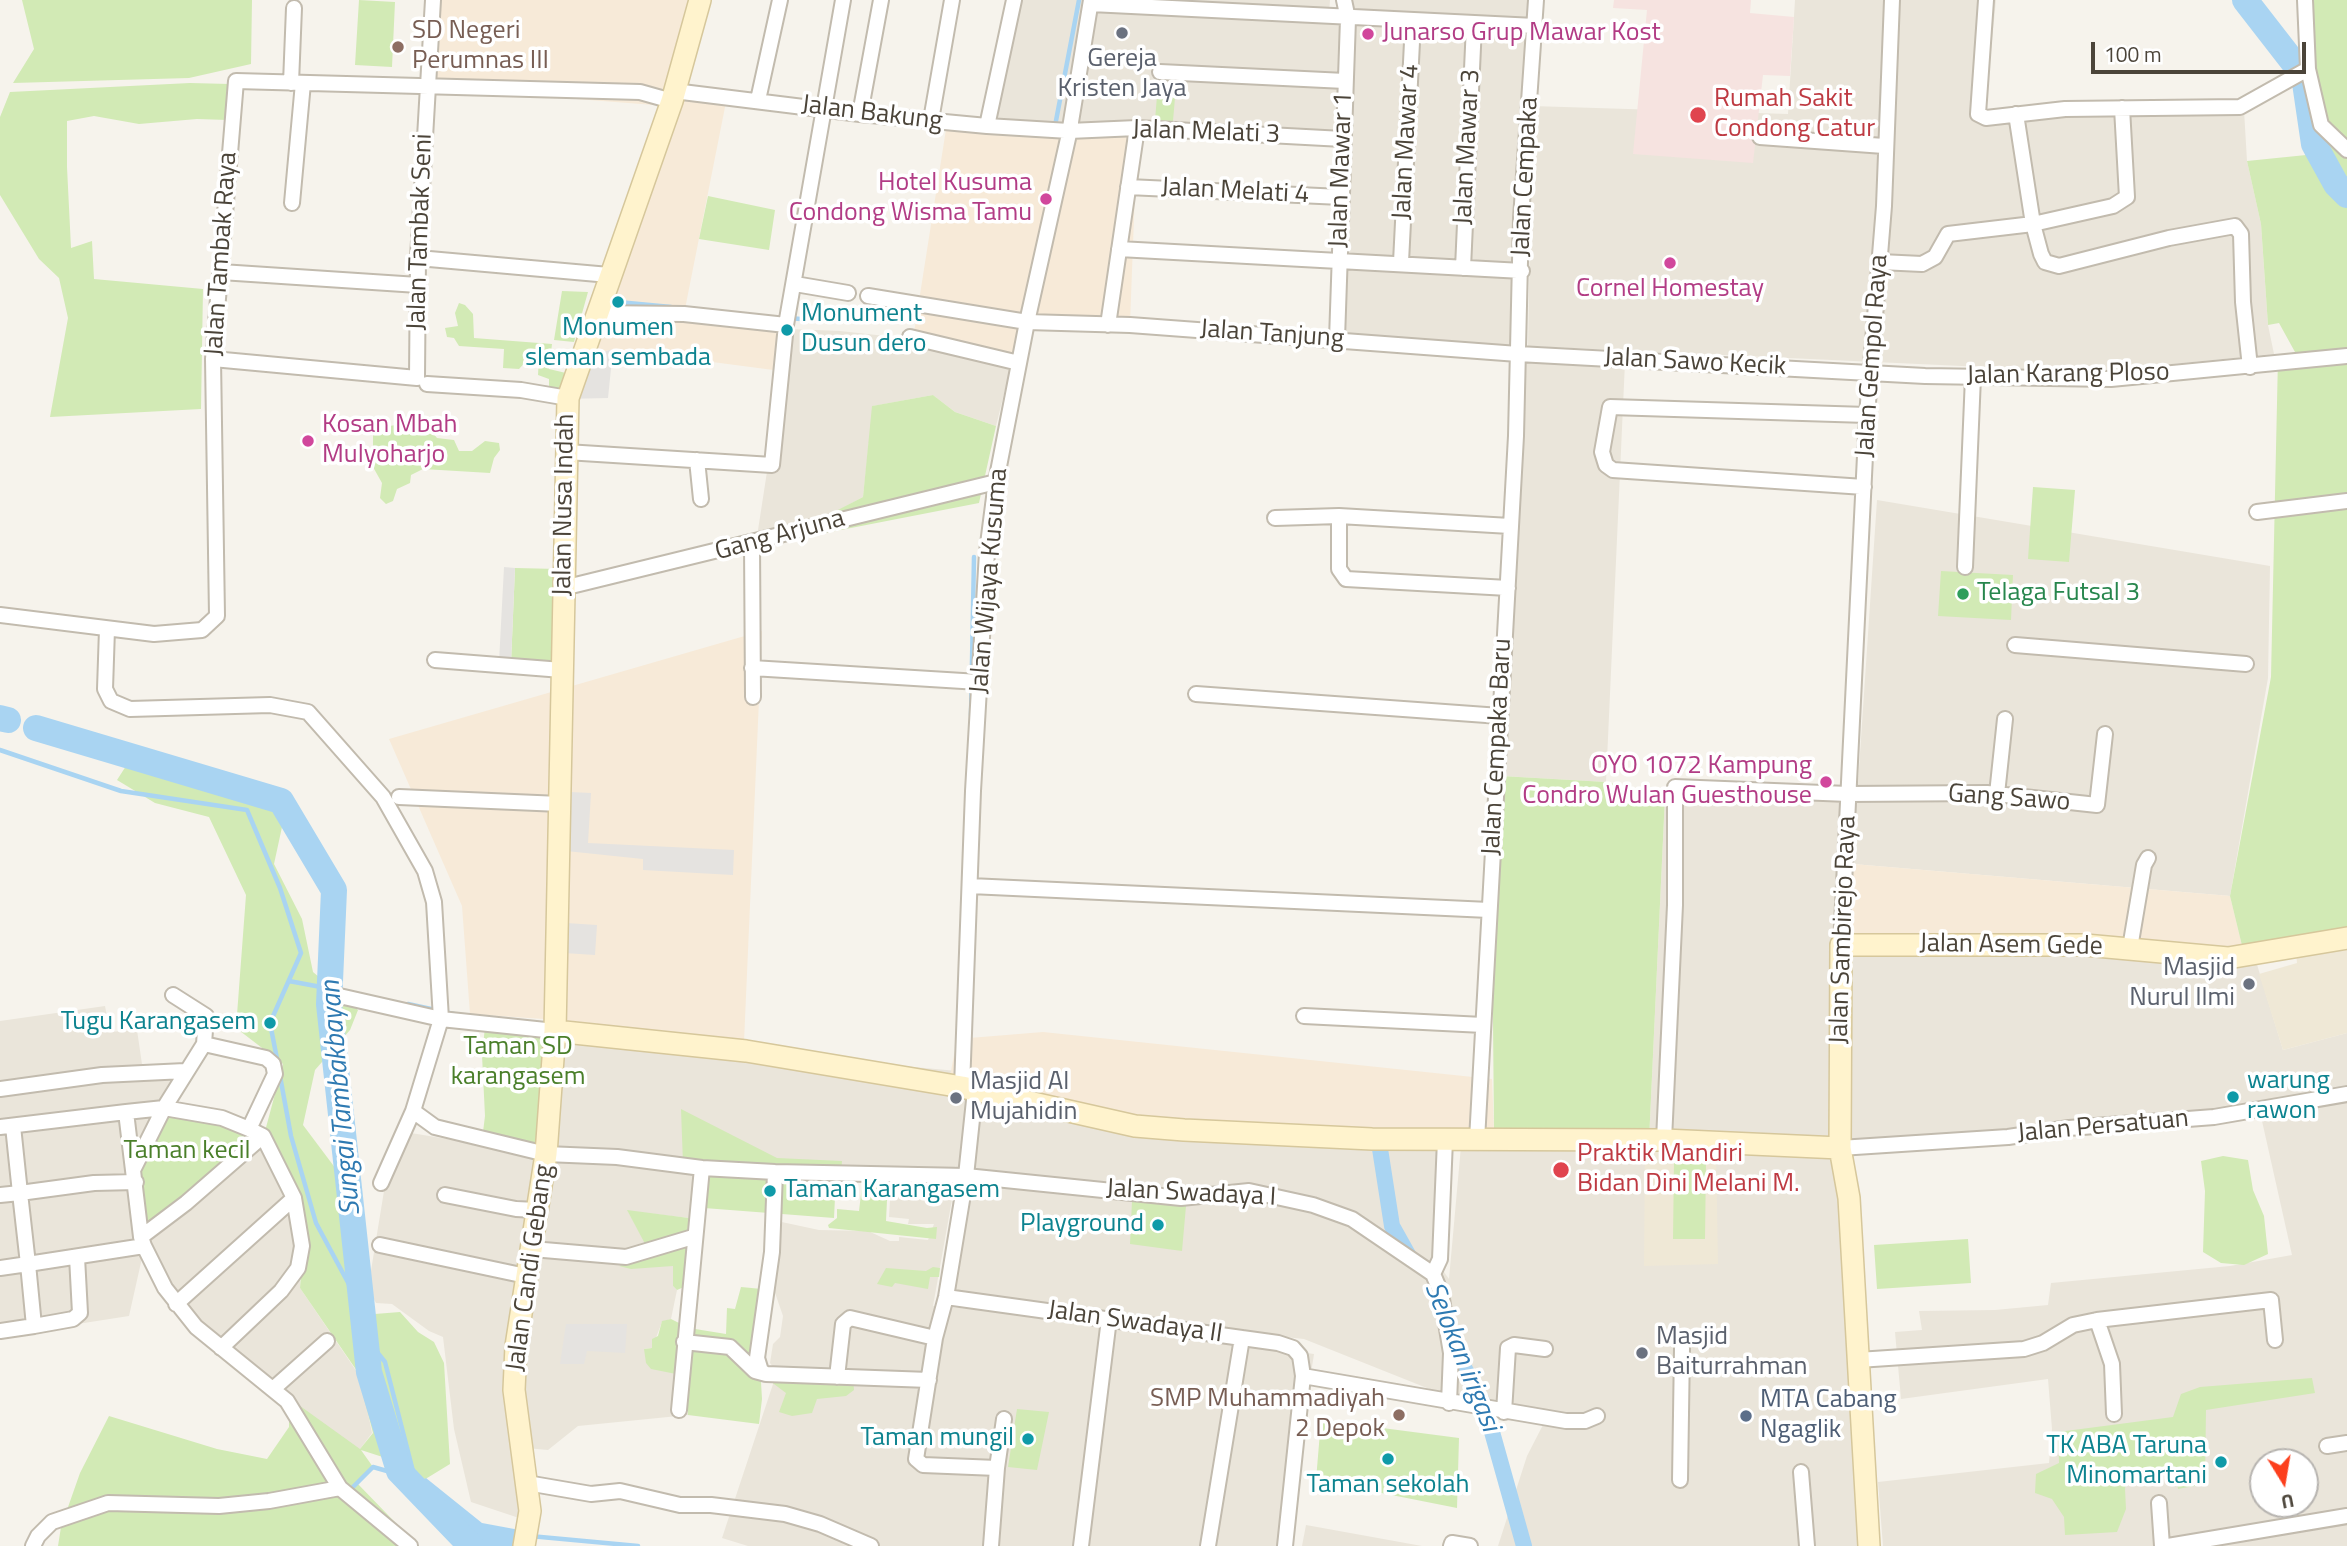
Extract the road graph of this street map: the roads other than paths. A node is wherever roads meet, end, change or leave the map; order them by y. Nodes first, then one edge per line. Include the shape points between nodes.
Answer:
1 (433, 0) edge
2 (700, 0) edge
3 (780, 0) edge
4 (844, 0) edge
5 (881, 0) edge
6 (952, 0) edge
7 (1014, 0) edge
8 (1344, 0) edge
9 (1536, 0) edge
10 (1892, 0) edge
11 (1986, 0) edge
12 (2305, 0) edge
13 (1091, 2) edge
14 (294, 8) dead end
15 (1348, 19) junction
16 (1413, 22) junction
17 (1474, 25) junction
18 (1535, 26) junction
19 (1160, 72) dead end
20 (2300, 73) junction
21 (1345, 81) junction
22 (297, 83) junction
23 (426, 85) junction
24 (673, 96) junction
25 (758, 100) junction
26 (2122, 108) junction
27 (822, 109) junction
28 (860, 114) junction
29 (2016, 114) junction
30 (931, 120) junction
31 (986, 126) junction
32 (1136, 128) junction
33 (1069, 131) junction
34 (1760, 137) dead end
35 (1343, 139) junction
36 (1884, 146) junction
37 (2347, 150) edge
38 (1128, 187) junction
39 (1342, 197) junction
40 (292, 203) dead end
41 (2033, 224) junction
42 (1119, 249) junction
43 (418, 257) junction
44 (1339, 260) junction
45 (1401, 262) junction
46 (1880, 262) junction
47 (1463, 268) junction
48 (1522, 271) junction
49 (221, 272) junction
50 (609, 275) junction
51 (795, 284) junction
52 (418, 285) junction
53 (848, 293) dead end
54 (868, 296) dead end
55 (597, 313) junction
56 (1027, 322) junction
57 (1108, 325) junction
58 (786, 326) junction
59 (910, 337) dead end
60 (1337, 340) junction
61 (1518, 354) junction
62 (2347, 356) edge
63 (213, 359) junction
64 (1020, 363) junction
65 (2250, 367) junction
66 (1871, 373) junction
67 (1973, 377) junction
68 (422, 381) junction
69 (568, 398) junction
70 (1867, 415) junction
71 (566, 452) junction
72 (697, 460) junction
73 (996, 482) junction
74 (1864, 488) junction
75 (701, 499) dead end
76 (2347, 501) edge
77 (2257, 512) dead end
78 (1339, 516) junction
79 (1275, 518) dead end
80 (1510, 526) junction
81 (752, 544) junction
82 (1965, 567) dead end
83 (563, 588) junction
84 (1508, 588) junction
85 (0, 615) edge
86 (107, 629) junction
87 (2015, 645) dead end
88 (435, 660) dead end
89 (2246, 664) dead end
90 (752, 668) junction
91 (562, 670) junction
92 (979, 682) junction
93 (1196, 694) dead end
94 (753, 697) dead end
95 (1853, 712) joint
96 (1500, 716) junction
97 (2004, 719) dead end
98 (2105, 734) dead end
99 (1848, 794) junction
100 (1997, 794) junction
101 (399, 797) dead end
102 (560, 804) junction
103 (2148, 858) dead end
104 (970, 886) junction
105 (1489, 910) junction
106 (2347, 938) edge
107 (1841, 945) junction
108 (2130, 948) junction
109 (173, 995) dead end
110 (335, 995) dead end
111 (441, 1013) junction
112 (1304, 1016) dead end
113 (1483, 1025) junction
114 (555, 1031) junction
115 (204, 1044) junction
116 (186, 1071) junction
117 (0, 1088) edge
118 (968, 1089) junction
119 (2347, 1094) edge
120 (164, 1108) junction
121 (413, 1111) junction
122 (126, 1112) junction
123 (6, 1126) edge
124 (249, 1129) junction
125 (263, 1136) junction
126 (1446, 1140) junction
127 (1477, 1140) junction
128 (1664, 1140) junction
129 (1849, 1147) junction
130 (546, 1154) junction
131 (702, 1168) junction
132 (775, 1172) junction
133 (135, 1175) junction
134 (966, 1176) junction
135 (381, 1183) dead end
136 (20, 1193) junction
137 (0, 1195) edge
138 (445, 1195) dead end
139 (294, 1198) junction
140 (536, 1210) junction
141 (693, 1237) junction
142 (143, 1241) junction
143 (380, 1245) dead end
144 (532, 1250) junction
145 (77, 1257) junction
146 (28, 1264) junction
147 (0, 1268) edge
148 (1433, 1274) junction
149 (526, 1276) junction
150 (946, 1297) junction
151 (176, 1304) junction
152 (1109, 1319) junction
153 (2097, 1320) junction
154 (34, 1326) junction
155 (0, 1331) edge
156 (935, 1338) junction
157 (1242, 1338) junction
158 (2275, 1340) dead end
159 (327, 1341) dead end
160 (684, 1342) junction
161 (221, 1348) junction
162 (1682, 1348) dead end
163 (1545, 1349) dead end
164 (1858, 1360) junction
165 (766, 1374) junction
166 (1303, 1376) junction
167 (837, 1377) junction
168 (929, 1380) junction
169 (273, 1389) junction
170 (1449, 1403) junction
171 (679, 1410) dead end
172 (1502, 1412) junction
173 (2114, 1415) dead end
174 (1597, 1416) dead end
175 (1004, 1419) dead end
176 (2347, 1443) edge
177 (2327, 1446) dead end
178 (997, 1468) junction
179 (1801, 1472) dead end
180 (1680, 1480) dead end
181 (527, 1483) junction
182 (342, 1489) junction
183 (2159, 1503) dead end
184 (2347, 1516) edge
185 (526, 1536) edge
186 (1452, 1544) edge
187 (33, 1546) edge
188 (410, 1546) edge
189 (871, 1546) edge
190 (991, 1546) edge
191 (1081, 1546) edge
192 (1208, 1546) edge
193 (1285, 1546) edge
194 (1470, 1546) edge
195 (1807, 1546) edge
196 (1869, 1546) edge
197 (2162, 1546) edge
198 (2168, 1546) edge

1 - 23 street, Jalan Tambak Seni
2 - 24 street, Jalan Nusa Indah
3 - 25 street
4 - 27 street
5 - 28 street
6 - 30 street
7 - 31 street
8 - 15 street, Jalan Mawar 1
9 - 18 street, Jalan Cempaka
10 - 36 street, Jalan Gempol Raya
11 - 29 street via 1978,114 1986,118
12 - 20 street
13 - 15 street
13 - 33 street, Jalan Wijaya Kusuma
14 - 22 street
15 - 16 street
15 - 21 street, Jalan Mawar 1
16 - 17 street
16 - 45 street, Jalan Mawar 4
17 - 18 street
17 - 47 street, Jalan Mawar 3
18 - 48 street, Jalan Cempaka via 1521,218
19 - 21 street
20 - 26 street via 2240,107
20 - 37 street via 2321,125
21 - 35 street, Jalan Mawar 1
22 - 23 street, Jalan Tambak Raya
22 - 40 street
22 - 49 street, Jalan Tambak Raya via 236,81
23 - 24 street, Jalan Tambak Raya
23 - 43 street, Jalan Tambak Seni
24 - 25 street, Jalan Bakung
24 - 50 street, Jalan Nusa Indah
25 - 27 street, Jalan Bakung
26 - 29 street
26 - 41 street via 2127,197 2113,206
27 - 28 street, Jalan Bakung
27 - 51 street
28 - 30 street, Jalan Bakung
29 - 41 street
30 - 31 street, Jalan Bakung
31 - 33 street, Jalan Bakung
32 - 33 street, Jalan Melati 3
32 - 35 street, Jalan Melati 3
32 - 38 street
33 - 56 street, Jalan Wijaya Kusuma
34 - 36 street
35 - 39 street, Jalan Mawar 1
36 - 46 street, Jalan Gempol Raya
38 - 39 street, Jalan Melati 4
38 - 42 street
39 - 44 street, Jalan Mawar 1
41 - 46 street via 1950,233 1935,257 1922,264
41 - 65 street via 2045,262 2059,265 2235,226 2241,234
42 - 44 street
42 - 57 street
43 - 50 street
43 - 52 street, Jalan Tambak Seni
44 - 45 street
44 - 60 street, Jalan Mawar 1
45 - 47 street
46 - 66 street, Jalan Gempol Raya
47 - 48 street
48 - 61 street, Jalan Cempaka
49 - 52 street
49 - 63 street, Jalan Tambak Raya
50 - 55 street, Jalan Nusa Indah
51 - 53 street
51 - 58 street
52 - 68 street, Jalan Tambak Seni
54 - 56 street, Jalan Tanjung
55 - 58 street via 684,314
55 - 69 street, Jalan Nusa Indah
56 - 57 street, Jalan Tanjung
56 - 64 street, Jalan Wijaya Kusuma
57 - 60 street, Jalan Tanjung
58 - 72 street via 772,465
59 - 64 street
60 - 61 street, Jalan Tanjung
61 - 66 street, Jalan Sawo Kecik
61 - 80 street, Jalan Cempaka Baru
62 - 65 street, Jalan Karang Ploso
63 - 68 street
63 - 86 street, Jalan Tambak Raya via 217,616 202,630 186,633
64 - 73 street, Jalan Wijaya Kusuma
65 - 67 street, Jalan Karang Ploso via 2111,379
66 - 67 street, Jalan Karang Ploso
66 - 70 street, Jalan Gempol Raya
67 - 82 street
68 - 69 street
69 - 71 street, Jalan Nusa Indah
70 - 74 street, Jalan Gempol Raya
70 - 74 street via 1610,407 1602,452 1606,466 1613,470
71 - 72 street
71 - 83 street, Jalan Nusa Indah
72 - 75 street
73 - 81 street, Gang Arjuna
73 - 92 street, Jalan Wijaya Kusuma
74 - 95 street, Jalan Gempol Raya
76 - 77 street
78 - 79 street
78 - 80 street
78 - 84 street via 1339,569 1346,579
80 - 84 street, Jalan Cempaka Baru
81 - 83 street, Gang Arjuna
81 - 90 street
83 - 91 street, Jalan Nusa Indah
84 - 96 street, Jalan Cempaka Baru
85 - 86 street
86 - 111 street via 105,689 119,706 138,710 270,705 308,712 327,731 383,797 425,870 434,902
87 - 89 street
88 - 91 street
90 - 92 street
90 - 94 street
91 - 102 street, Jalan Nusa Indah
92 - 104 street, Jalan Wijaya Kusuma
93 - 96 street
95 - 99 street, Jalan Sambirejo Raya
96 - 105 street, Jalan Cempaka Baru
97 - 100 street
98 - 100 street, Gang Sawo via 2097,805
99 - 100 street, Gang Sawo
99 - 107 street, Jalan Sambirejo Raya
99 - 128 street, Gang Sawo via 1675,788 1675,905
101 - 102 street
102 - 114 street, Jalan Nusa Indah
103 - 108 street
104 - 105 street
104 - 118 street, Jalan Wijaya Kusuma
105 - 113 street, Jalan Cempaka Baru
106 - 108 street, Jalan Asem Gede via 2228,958
107 - 108 street, Jalan Asem Gede
107 - 129 street, Jalan Sambirejo Raya
109 - 115 street via 206,1016
110 - 111 street
111 - 114 street
111 - 121 street
112 - 113 street
113 - 127 street, Jalan Cempaka Baru
114 - 118 street via 746,1051
114 - 130 street, Jalan Candi Gebang
115 - 116 street
115 - 124 street via 266,1058 273,1064 275,1074
116 - 117 street via 102,1075
116 - 120 street
118 - 126 street via 1135,1126
118 - 134 street, Jalan Wijaya Kusuma
119 - 129 street, Jalan Persatuan via 2214,1117
120 - 122 street
120 - 124 street via 222,1118
120 - 133 street
121 - 130 street, Jalan Swadaya I via 435,1127
121 - 135 street
122 - 123 street
122 - 133 street
123 - 136 street
124 - 125 street
125 - 139 street
125 - 142 street
126 - 127 street
126 - 148 street via 1440,1259
127 - 128 street
128 - 129 street
129 - 164 street, Jalan Sambirejo Raya
130 - 131 street, Jalan Swadaya I
130 - 140 street, Jalan Candi Gebang
131 - 132 street, Jalan Swadaya I
131 - 141 street
132 - 134 street, Jalan Swadaya I
132 - 165 street via 772,1252 757,1358
133 - 136 street
133 - 142 street
134 - 148 street, Jalan Swadaya I via 1181,1198 1249,1191 1352,1219
134 - 150 street, Jalan Wijaya Kusuma
136 - 137 street
136 - 146 street
138 - 140 street
139 - 151 street
139 - 161 street via 302,1246 299,1268
140 - 144 street, Jalan Candi Gebang
141 - 144 street via 626,1257
141 - 160 street
142 - 145 street
142 - 151 street
143 - 149 street
144 - 149 street, Jalan Candi Gebang
145 - 146 street
145 - 154 street via 80,1312 74,1319
146 - 147 street
146 - 154 street
148 - 170 street via 1441,1293 1451,1353
149 - 181 street, Jalan Candi Gebang via 514,1390
150 - 152 street, Jalan Swadaya II
150 - 156 street, Jalan Wijaya Kusuma
151 - 161 street
152 - 157 street, Jalan Swadaya II
152 - 191 street
153 - 158 street via 2271,1300
153 - 164 street via 2073,1325 2024,1349
153 - 173 street via 2112,1364
154 - 155 street
156 - 167 street via 850,1318 843,1324
156 - 168 street, Jalan Wijaya Kusuma
157 - 166 street, Jalan Swadaya II via 1293,1348 1300,1356
157 - 192 street
159 - 169 street
160 - 165 street via 730,1347 755,1371
160 - 171 street
161 - 169 street
162 - 180 street
163 - 172 street via 1508,1348
164 - 196 street, Jalan Sambirejo Raya
165 - 167 street
166 - 170 street
166 - 193 street
167 - 168 street
168 - 178 street, Jalan Wijaya Kusuma via 919,1463
169 - 182 street via 287,1401
170 - 172 street
172 - 174 street via 1566,1421
175 - 178 street
176 - 177 street
178 - 190 street
179 - 195 street
181 - 185 street, Jalan Candi Gebang via 530,1511
181 - 189 street via 591,1494 621,1490 680,1505 785,1514
182 - 187 street via 219,1506 108,1503 52,1522
182 - 188 street
183 - 197 street
184 - 198 street
186 - 194 street

